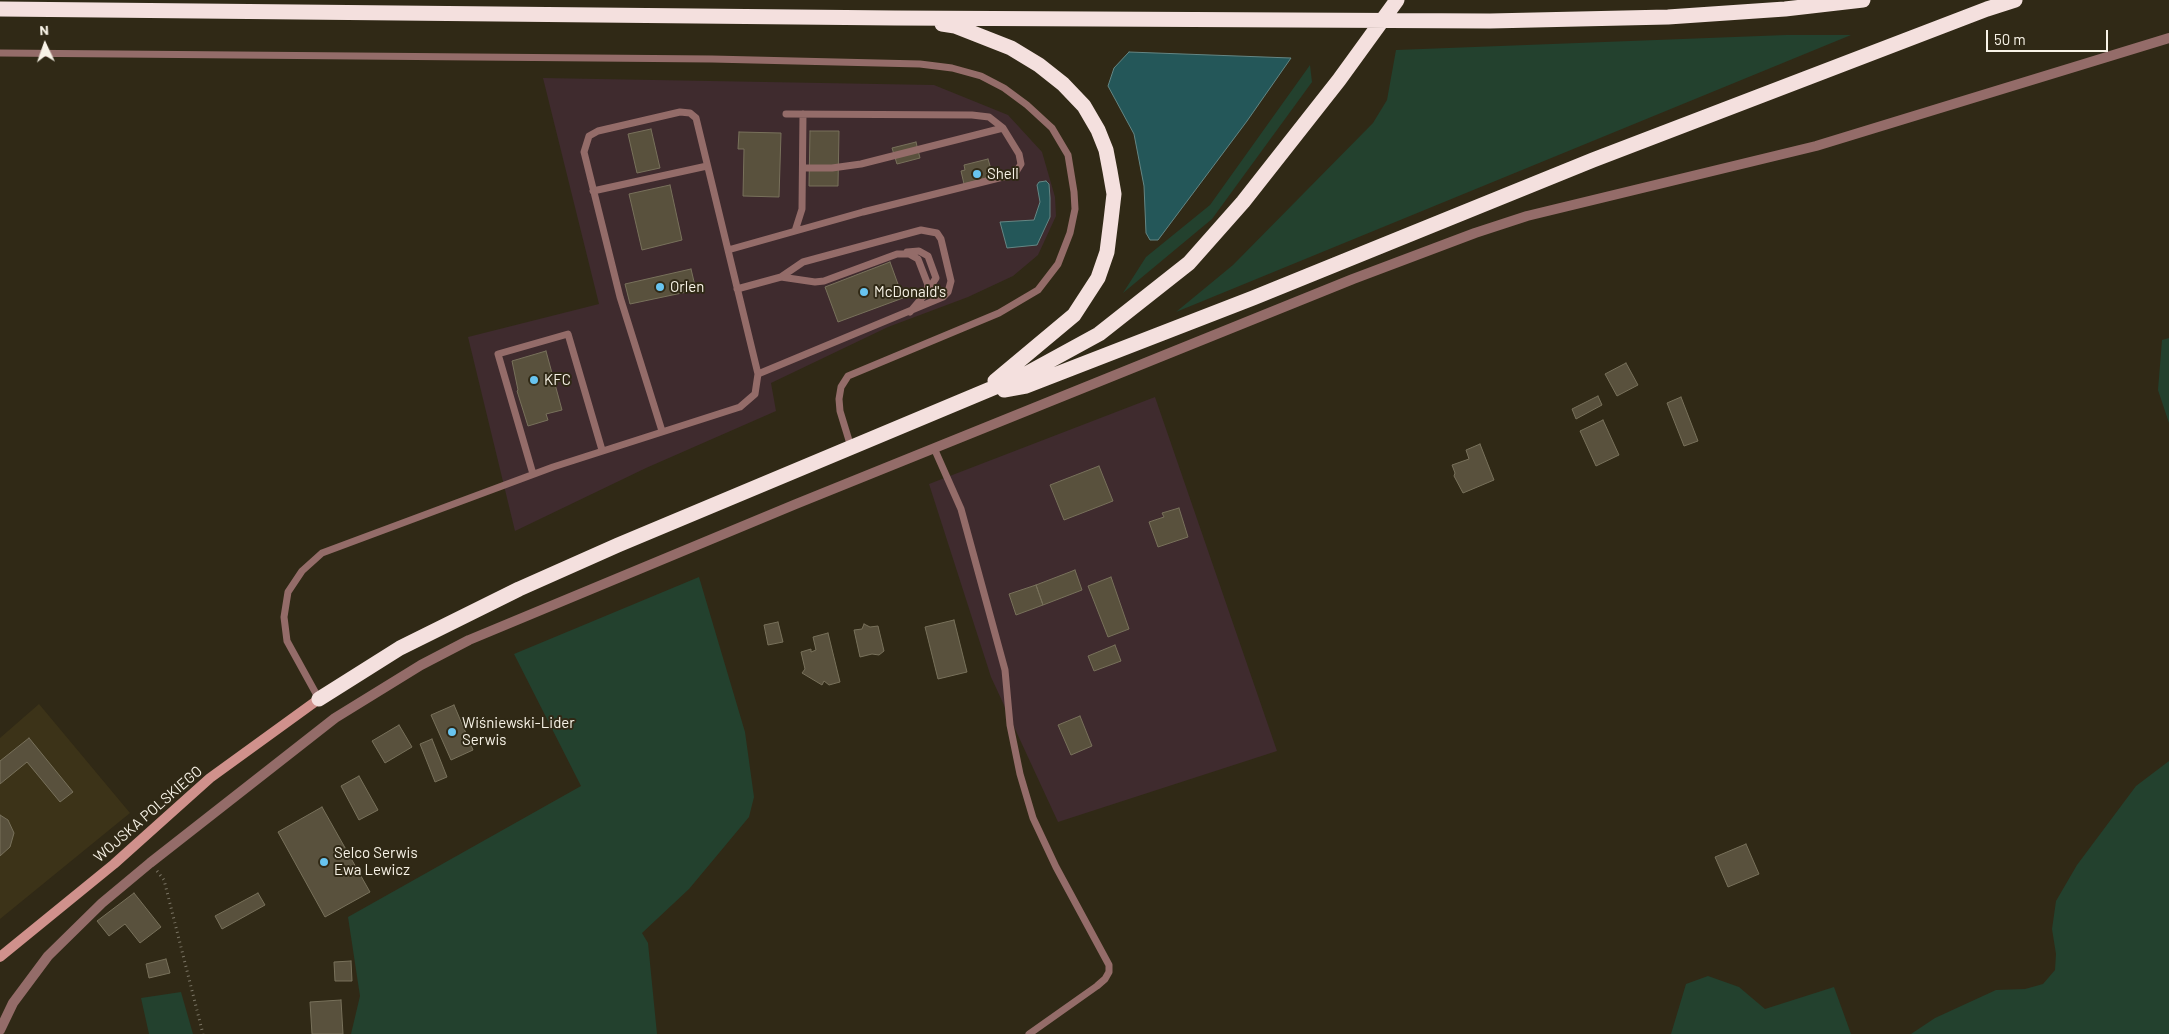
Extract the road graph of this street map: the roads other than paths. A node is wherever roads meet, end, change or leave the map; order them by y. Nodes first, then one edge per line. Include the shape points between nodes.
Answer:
1 (1397, 0) edge
2 (1862, 0) edge
3 (2015, 0) edge
4 (0, 9) edge
5 (895, 18) junction
6 (2169, 38) edge
7 (0, 53) edge
8 (786, 114) dead end
9 (803, 114) junction
10 (1003, 128) junction
11 (708, 166) junction
12 (803, 168) junction
13 (593, 190) junction
14 (795, 230) junction
15 (728, 250) junction
16 (897, 254) junction
17 (781, 277) junction
18 (737, 289) junction
19 (926, 292) junction
20 (910, 312) junction
21 (758, 374) junction
22 (980, 393) junction
23 (662, 432) junction
24 (852, 447) junction
25 (934, 448) junction
26 (602, 450) junction
27 (532, 474) junction
28 (319, 699) junction
29 (0, 957) edge
30 (0, 1030) edge
31 (1029, 1034) edge

1 - 22 highway via 1243,202 1189,263 1099,334 1024,375
2 - 5 highway via 1727,13 1549,21
3 - 22 highway via 1612,153 1026,386
4 - 5 highway
5 - 22 highway via 955,26 1011,48 1039,65 1064,84 1084,106 1106,150 1114,194 1107,252 1098,278 1074,314
6 - 25 street via 1816,146 1527,216 1353,279
7 - 24 lane via 920,64 981,76 1027,105 1052,128 1068,155 1075,209 1070,233 1058,264 1038,290 999,313 848,376 841,387 839,399
8 - 9 lane
9 - 10 lane via 981,115 990,117
9 - 12 lane
10 - 12 lane via 861,164
10 - 14 lane via 1021,159 1019,168 1011,175
11 - 13 lane
11 - 13 lane via 696,118 690,113 680,112 598,131 589,136 584,152
11 - 15 lane
12 - 14 lane via 802,208
13 - 23 lane via 620,297
14 - 15 lane
15 - 18 lane
16 - 17 lane via 824,281
16 - 19 lane via 912,254 918,259 928,285
16 - 19 lane via 919,251 928,256 936,278
17 - 18 lane
17 - 20 lane via 803,262 921,230 932,231 941,239 950,287 938,301
18 - 21 lane
19 - 20 lane
20 - 21 lane
21 - 23 lane via 755,394 740,407
22 - 24 highway
23 - 26 lane
24 - 28 highway via 519,589 400,648
25 - 30 street via 469,640 335,718 102,904 48,956 13,1003
25 - 31 lane via 961,509 1005,670 1010,725 1033,818 1109,966 1105,979 1097,986
26 - 27 lane
26 - 27 lane via 568,334 498,354
27 - 28 lane via 322,553 302,571 288,592 284,617 287,641
28 - 29 main road, WOJSKA POLSKIEGO via 210,778 114,864

